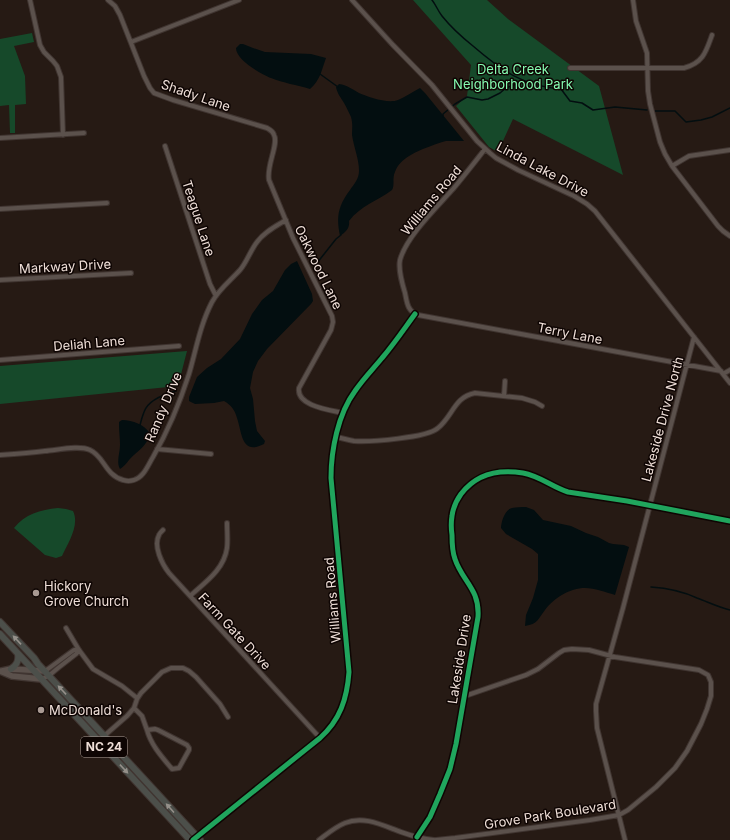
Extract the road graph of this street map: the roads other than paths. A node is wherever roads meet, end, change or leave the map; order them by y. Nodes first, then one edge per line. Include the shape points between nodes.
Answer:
1 (30, 0) edge
2 (108, 0) edge
3 (239, 0) edge
4 (352, 0) edge
5 (633, 0) edge
6 (712, 35) dead end
7 (131, 42) junction
8 (570, 68) dead end
9 (648, 68) junction
10 (84, 133) dead end
11 (63, 135) junction
12 (0, 138) edge
13 (275, 143) joint
14 (165, 146) dead end
15 (485, 149) junction
16 (730, 150) edge
17 (672, 166) junction
18 (107, 203) dead end
19 (0, 209) edge
20 (286, 220) junction
21 (730, 236) edge
22 (131, 273) dead end
23 (0, 280) edge
24 (216, 296) junction
25 (415, 314) junction
26 (694, 338) junction
27 (179, 346) dead end
28 (0, 360) edge
29 (687, 365) junction
30 (730, 370) edge
31 (722, 372) junction
32 (505, 381) dead end
33 (730, 383) edge
34 (504, 396) junction
35 (542, 406) dead end
36 (343, 413) junction
37 (336, 437) junction
38 (157, 449) junction
39 (211, 454) dead end
40 (0, 455) edge
41 (650, 505) junction
42 (730, 521) edge
43 (227, 523) dead end
44 (163, 530) dead end
45 (190, 596) junction
46 (0, 622) edge
47 (66, 628) dead end
48 (0, 634) edge
49 (79, 650) junction
50 (18, 654) junction
51 (609, 655) junction
52 (11, 669) junction
53 (1, 671) edge
54 (34, 671) junction
55 (44, 671) junction
56 (49, 676) junction
57 (41, 679) junction
58 (464, 696) junction
59 (137, 698) junction
60 (134, 708) junction
61 (228, 718) dead end
62 (147, 730) junction
63 (104, 736) junction
64 (320, 738) junction
65 (619, 814) junction
66 (417, 837) junction
67 (197, 839) edge
68 (190, 840) edge
69 (319, 840) edge
70 (435, 840) edge
71 (625, 840) edge

1 - 11 street via 40,45 54,61 61,77
2 - 7 street via 120,15
3 - 7 street
4 - 15 street, Linda Lake Drive via 425,77
5 - 9 street via 636,22 647,53
6 - 9 street via 704,54 693,65 681,68
7 - 13 street, Shady Lane via 154,93 267,128 274,134
8 - 9 street
9 - 17 street via 651,112 660,142
10 - 11 street
11 - 12 street
13 - 20 street, Oakwood Lane via 268,177
14 - 24 street, Teague Lane via 207,277
15 - 25 street, Williams Road via 415,233 401,256 400,268 407,303 410,311
15 - 26 street, Linda Lake Drive via 518,170 587,204 602,219
16 - 17 street via 689,156
17 - 21 street via 722,231
18 - 19 street
20 - 24 street, Randy Drive via 261,237 244,264
20 - 36 street, Oakwood Lane via 333,320 331,330 299,388 299,394 306,402
22 - 23 street, Markway Drive
24 - 38 street, Randy Drive via 204,320 188,376
25 - 29 street, Terry Lane
25 - 36 street, Williams Road via 355,390
26 - 29 street, Lakeside Drive North
26 - 31 street, Linda Lake Drive
27 - 28 street, Deliah Lane
29 - 31 street, Terry Lane
29 - 41 street, Lakeside Drive North
30 - 31 street
31 - 33 street, Linda Lake Drive
32 - 34 street
34 - 35 street via 530,399
34 - 37 street via 468,395 459,401 439,428 428,433 364,441
36 - 37 street, Williams Road
37 - 64 street, Williams Road via 331,478 349,672 342,709
38 - 39 street
38 - 40 street, Randy Drive via 142,475 129,481 115,476 96,453 85,448
41 - 42 street, Lakeside Drive
41 - 51 street
41 - 58 street, Lakeside Drive via 568,492 536,477 515,472 486,475 465,489 451,517 452,545 456,560 474,591 478,607
43 - 45 street via 227,549 223,562
44 - 45 street, Farm Gate Drive via 158,539 158,550 164,567
45 - 64 street, Farm Gate Drive
55 -> 46 main road, NC 24
47 - 49 street
48 - 50 main road, NC 24
49 - 55 street via 74,650
49 - 56 street
49 - 59 street via 94,669
50 - 52 main road via 16,665
50 - 54 main road, NC 24
51 - 58 street, Grove Park Boulevard via 580,649 567,650 526,675
51 - 65 street via 596,711
51 - 65 street, Grove Park Boulevard via 699,670 708,675 712,688 707,709 681,761 656,787 628,810
52 - 53 street
52 - 54 street
53 - 57 street via 12,676
54 - 55 street
54 - 57 main road, NC 24
55 - 56 main road, NC 24
56 - 57 street
63 -> 56 main road, NC 24
57 -> 68 main road, NC 24
58 - 66 street, Lakeside Drive via 450,769 430,817
59 - 60 street
59 - 61 street via 162,672 171,668 183,668 196,677 215,698
60 - 62 street via 142,716
60 - 63 street
62 - 62 street via 160,754 172,769 179,768 189,748 158,730
67 -> 63 main road, NC 24
64 - 67 street, Williams Road
65 - 70 street, Grove Park Boulevard
65 - 71 street
66 - 69 street, Grove Park Boulevard via 357,820 342,824
66 - 70 street, Grove Park Boulevard

